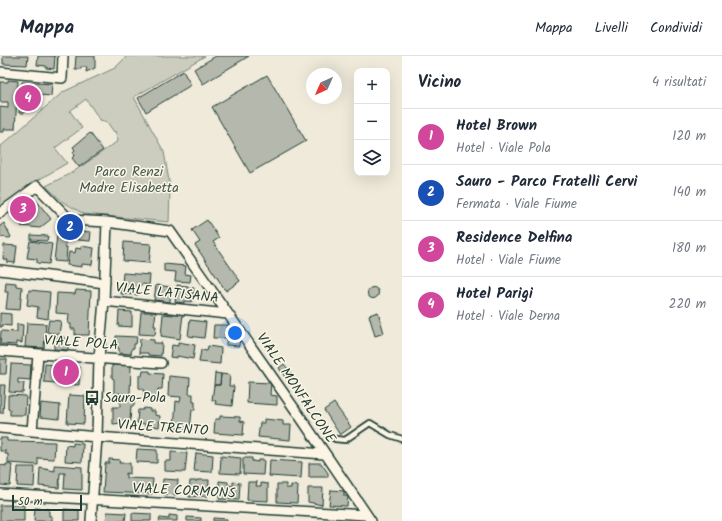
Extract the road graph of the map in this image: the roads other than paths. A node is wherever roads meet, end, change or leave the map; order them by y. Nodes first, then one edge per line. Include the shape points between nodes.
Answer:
1 (63, 56) edge
2 (0, 72) edge
3 (0, 213) edge
4 (107, 222) junction
5 (0, 270) edge
6 (105, 283) junction
7 (104, 301) junction
8 (228, 314) junction
9 (0, 351) edge
10 (38, 354) junction
11 (99, 358) junction
12 (160, 363) dead end
13 (0, 428) edge
14 (32, 431) junction
15 (97, 437) junction
16 (335, 439) dead end
17 (402, 439) edge
18 (324, 454) junction
19 (0, 494) edge
20 (92, 499) junction
21 (368, 518) edge
22 (91, 521) edge

1 - 2 street via 62,78
3 - 4 street via 37,186 70,220
4 - 6 street
4 - 8 street, VIALE MONFALCONE via 170,231
5 - 6 street
6 - 7 street
7 - 8 street, VIALE LATISANA
7 - 11 street
8 - 18 street, VIALE MONFALCONE
9 - 10 street, VIALE POLA
10 - 11 street, VIALE POLA
10 - 14 street
11 - 12 street, VIALE POLA
11 - 15 street
13 - 14 street, VIALE TRENTO
14 - 15 street, VIALE TRENTO
15 - 18 street, VIALE TRENTO
15 - 20 street
16 - 17 lane via 345,440 370,423
18 - 21 street, VIALE MONFALCONE
19 - 20 street, VIALE CORMONS
20 - 21 street, VIALE CORMONS
20 - 22 street

